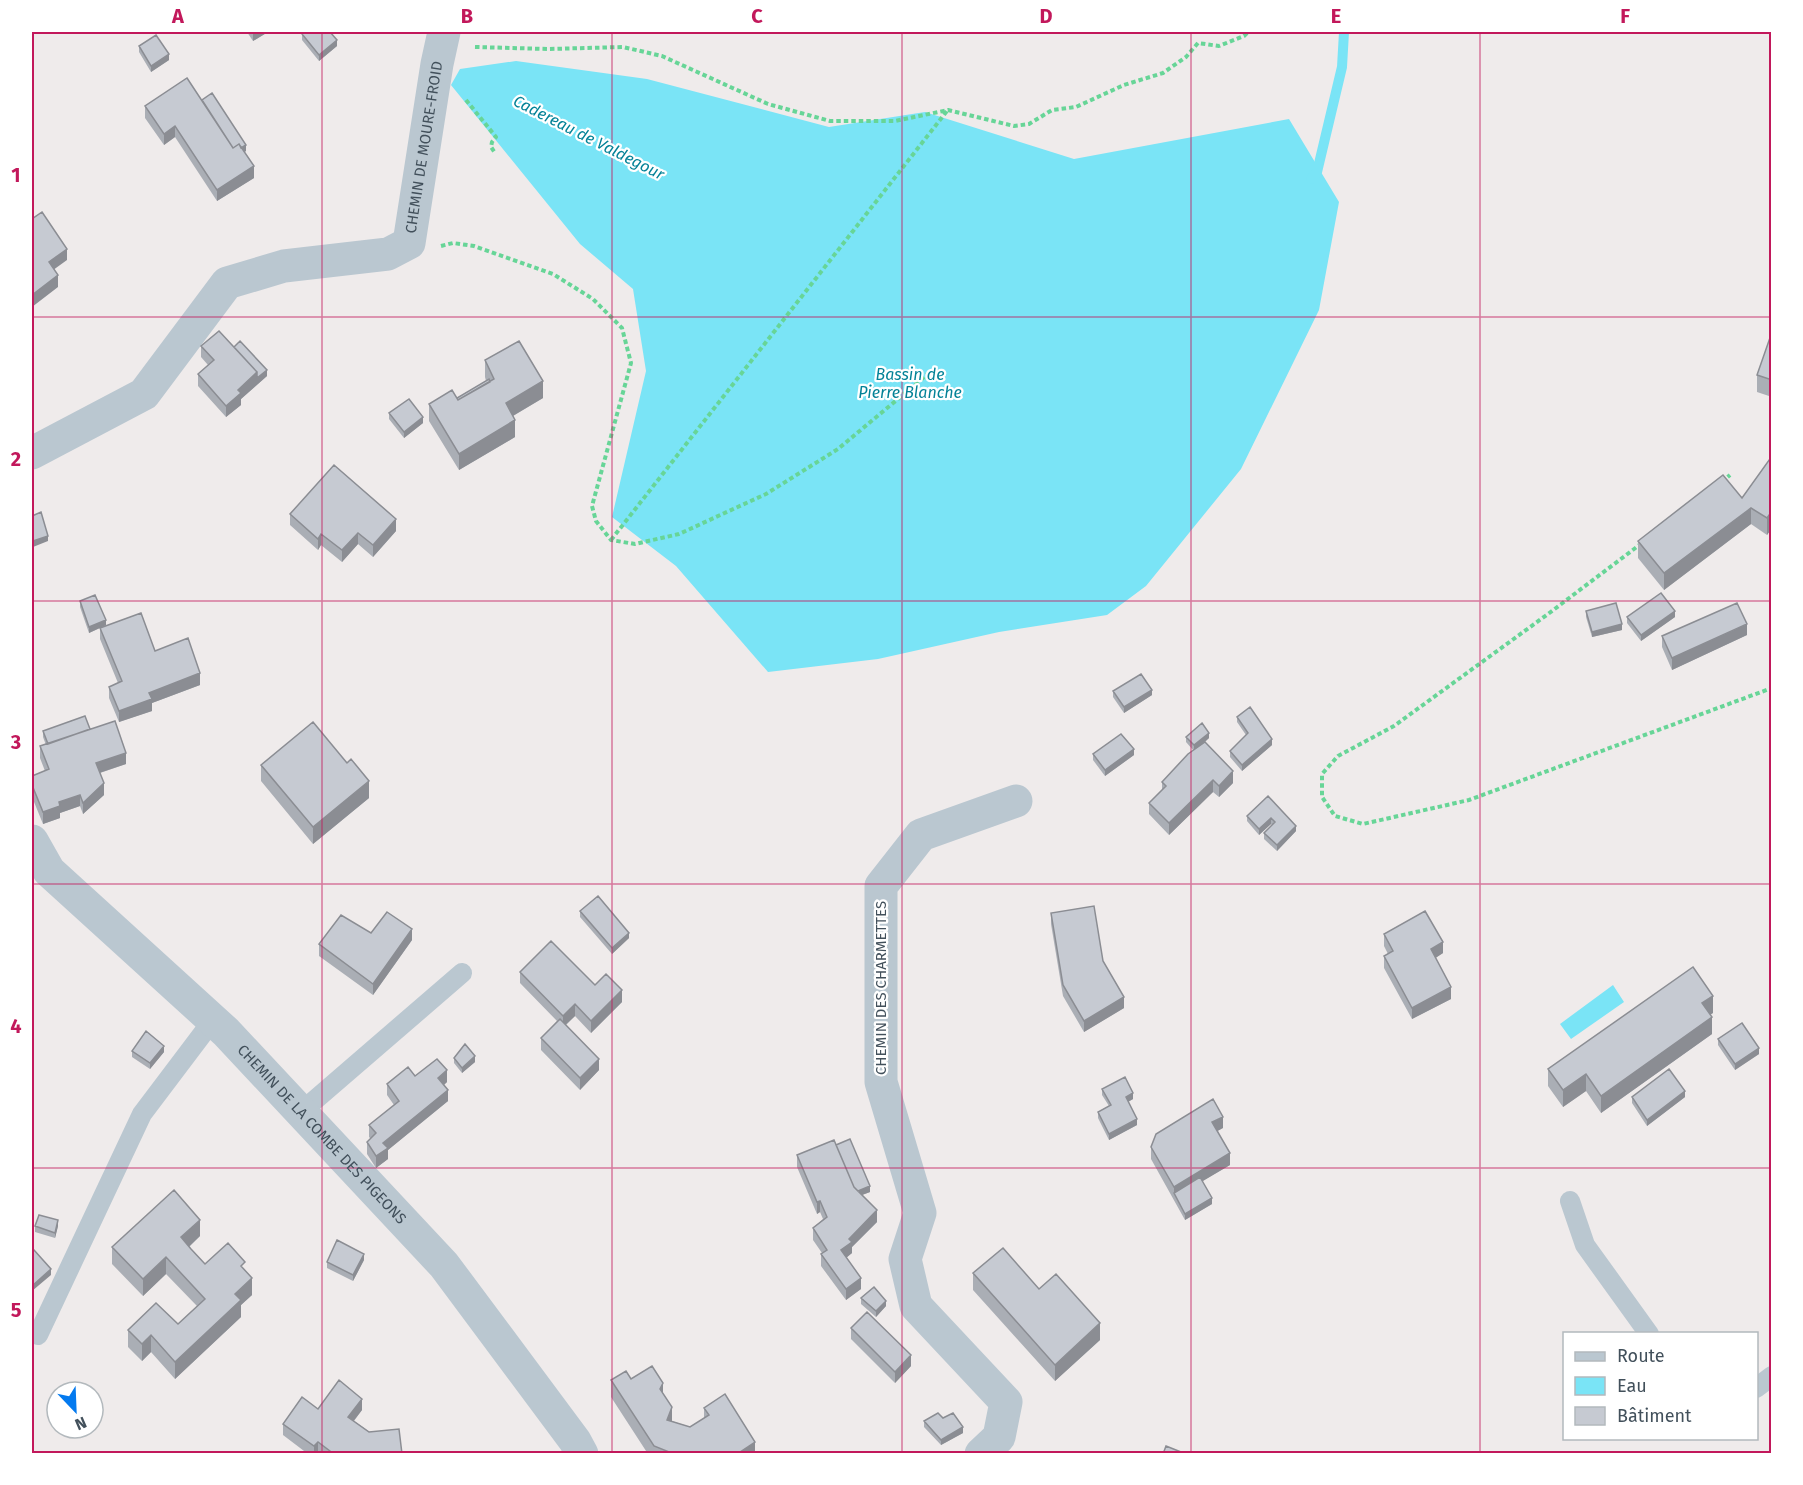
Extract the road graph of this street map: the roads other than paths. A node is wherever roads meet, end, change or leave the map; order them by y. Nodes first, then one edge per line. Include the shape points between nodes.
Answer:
1 (444, 33) edge
2 (32, 453) edge
3 (1016, 801) dead end
4 (32, 841) edge
5 (462, 973) dead end
6 (213, 1020) junction
7 (301, 1112) junction
8 (1570, 1202) dead end
9 (1648, 1332) edge
10 (38, 1335) dead end
11 (1772, 1376) edge
12 (1758, 1386) edge
13 (582, 1454) edge
14 (981, 1454) edge

1 - 2 street, CHEMIN DE MOURE-FROID via 409,243 388,254 284,266 227,283 144,394
3 - 14 street, CHEMIN DES CHARMETTES via 921,835 881,886 880,1082 921,1213 905,1259 916,1306 1006,1402 999,1437
4 - 6 street, CHEMIN DE LA COMBE DES PIGEONS via 49,871
5 - 7 lane
6 - 7 street, CHEMIN DE LA COMBE DES PIGEONS
6 - 10 lane via 141,1114
7 - 13 street, CHEMIN DE LA COMBE DES PIGEONS via 444,1265
8 - 9 lane via 1585,1245
11 - 12 lane

